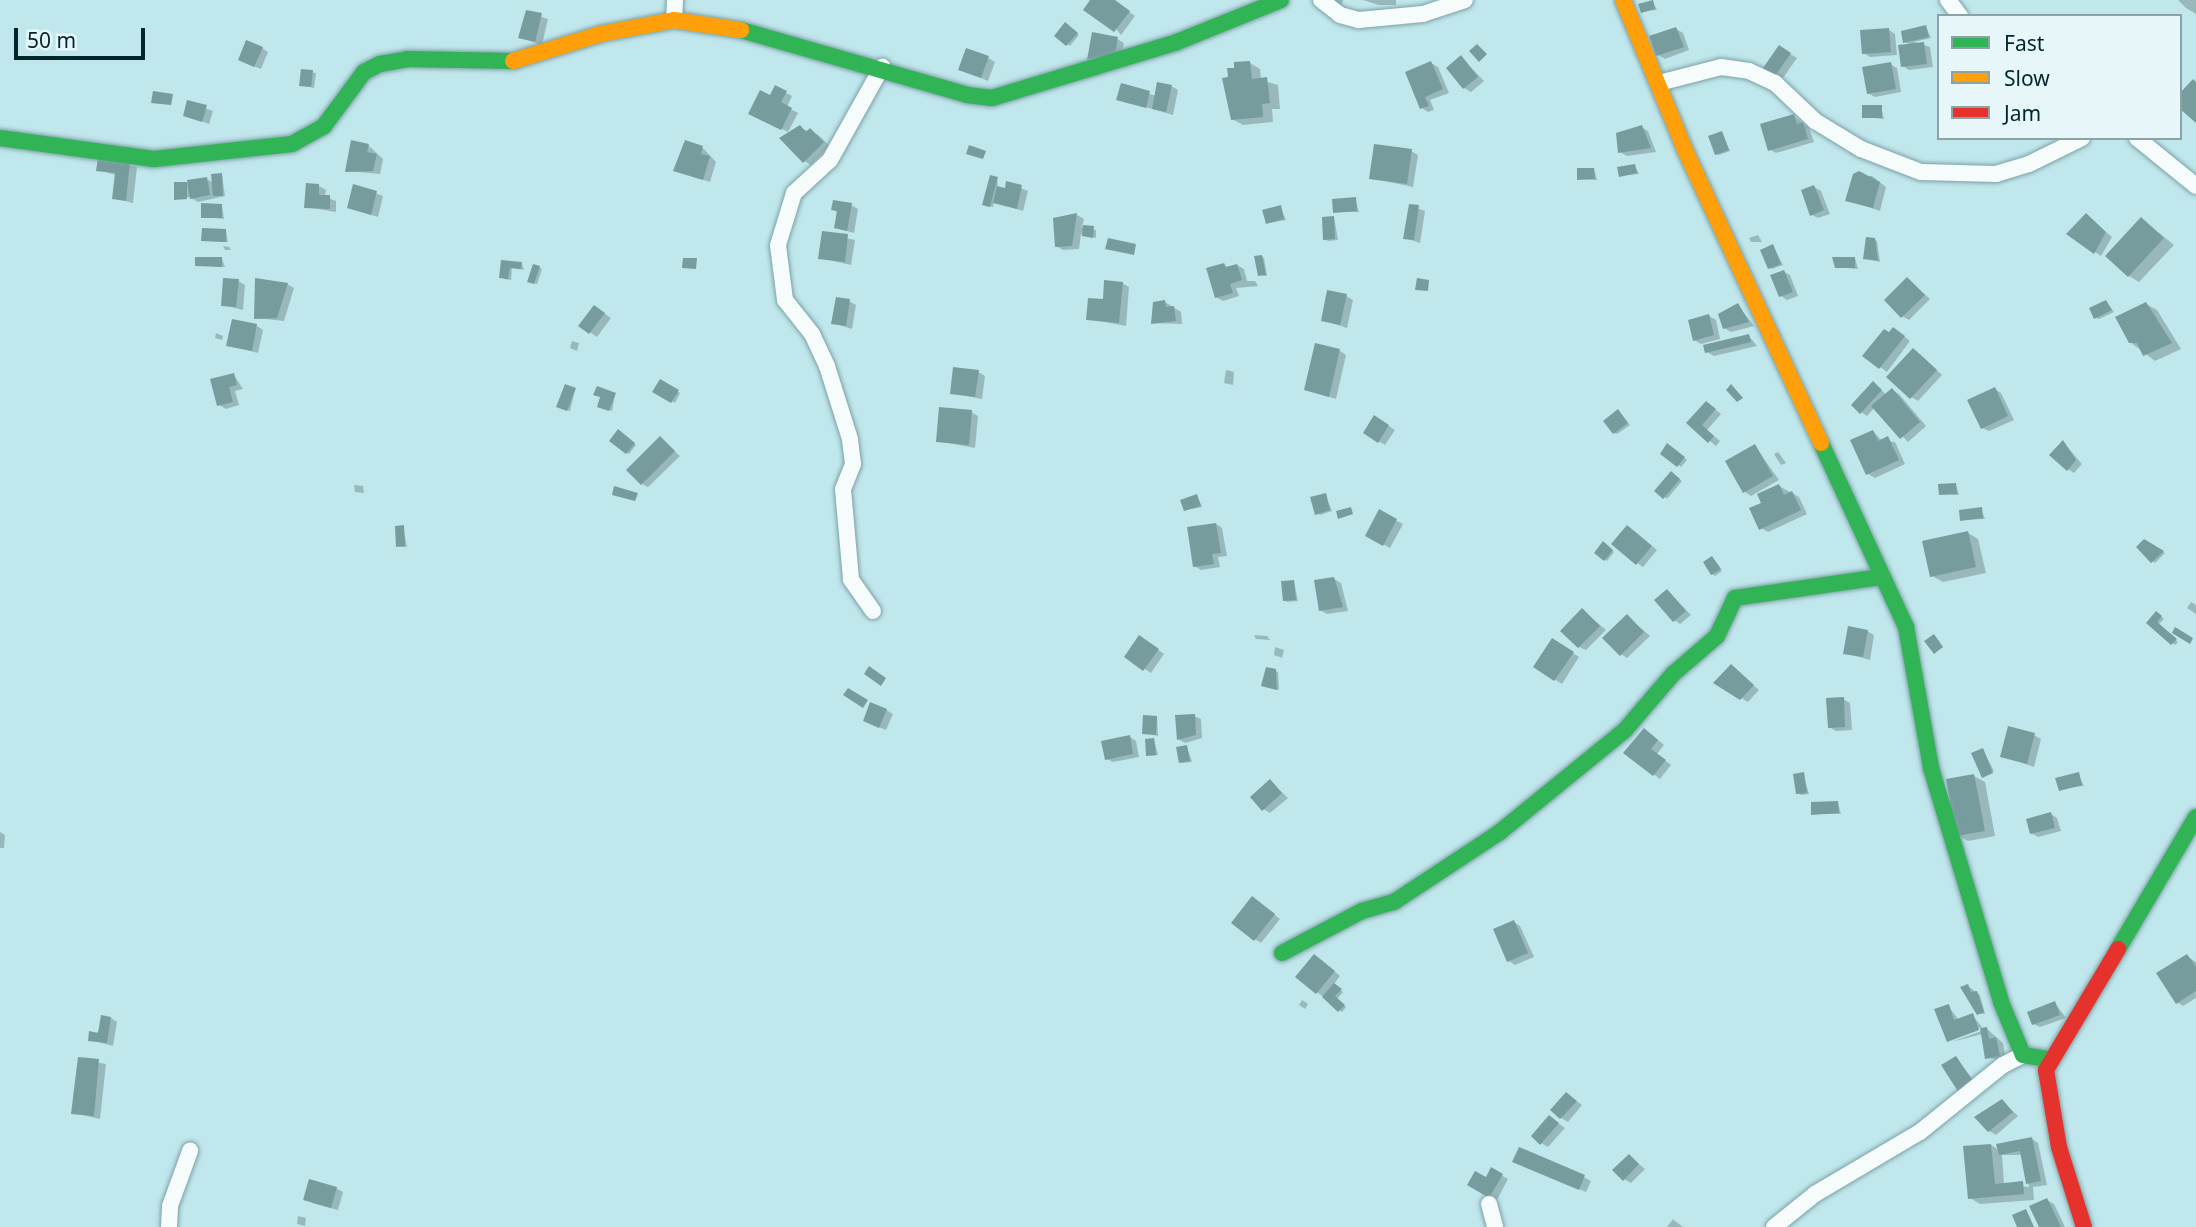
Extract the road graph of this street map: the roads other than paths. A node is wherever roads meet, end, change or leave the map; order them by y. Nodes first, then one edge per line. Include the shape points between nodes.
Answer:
1 (674, 0) edge
2 (1281, 0) edge
3 (1321, 0) edge
4 (1465, 0) edge
5 (1623, 0) edge
6 (674, 20) junction
7 (882, 67) junction
8 (1659, 83) junction
9 (0, 138) edge
10 (2078, 140) edge
11 (2139, 140) edge
12 (2196, 186) edge
13 (1881, 577) junction
14 (873, 611) dead end
15 (2196, 817) edge
16 (1282, 953) dead end
17 (2022, 1055) junction
18 (2049, 1059) junction
19 (190, 1151) dead end
20 (1489, 1204) dead end
21 (169, 1227) edge
22 (1495, 1227) edge
23 (1774, 1227) edge
24 (2084, 1227) edge

1 - 6 street
2 - 7 street via 1177,43 1007,96 967,95
3 - 4 street via 1340,15 1359,20 1423,14
5 - 8 street
6 - 7 street via 753,32
6 - 9 street via 600,34 503,64 407,59 380,64 363,72 324,126 292,144 154,159
7 - 14 street via 831,160 794,193 778,244 785,300 812,334 828,366 850,439 853,464 843,489 851,579
8 - 10 street via 1721,67 1749,71 1775,83 1815,121 1861,149 1930,173 1996,174
8 - 13 street
11 - 12 street
13 - 16 street via 1735,598 1717,636 1673,674 1625,730 1490,840 1394,902 1362,911
13 - 17 street via 1906,627 1931,768 2001,1002
15 - 18 street via 2148,904
17 - 18 street
17 - 23 street via 1920,1132 1815,1194
18 - 24 street via 2046,1070 2059,1147
19 - 21 street via 170,1206
20 - 22 street

